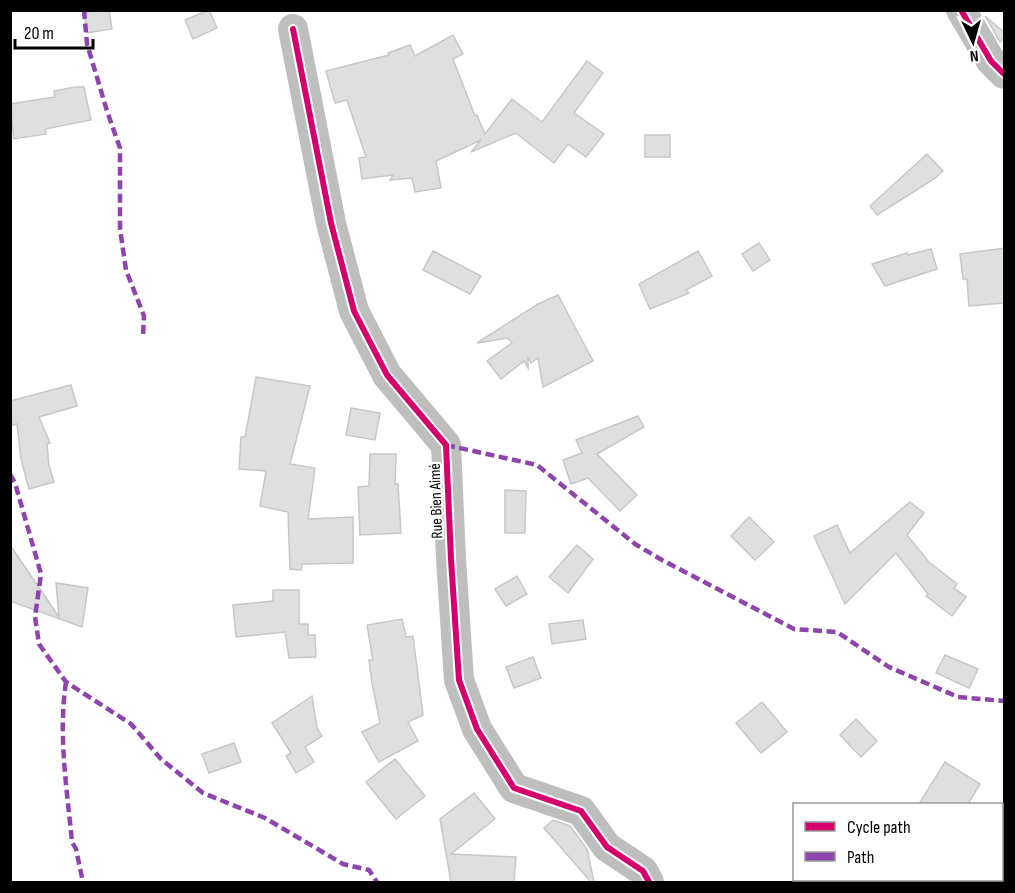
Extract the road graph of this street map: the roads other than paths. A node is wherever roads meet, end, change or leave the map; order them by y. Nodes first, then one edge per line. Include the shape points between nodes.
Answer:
1 (961, 10) edge
2 (293, 29) dead end
3 (1005, 74) edge
4 (649, 882) edge

1 - 3 street via 991,61
2 - 4 street, Rue Bien Aimé via 331,223 354,311 387,375 446,446 459,680 477,729 514,788 581,811 607,847 643,871

